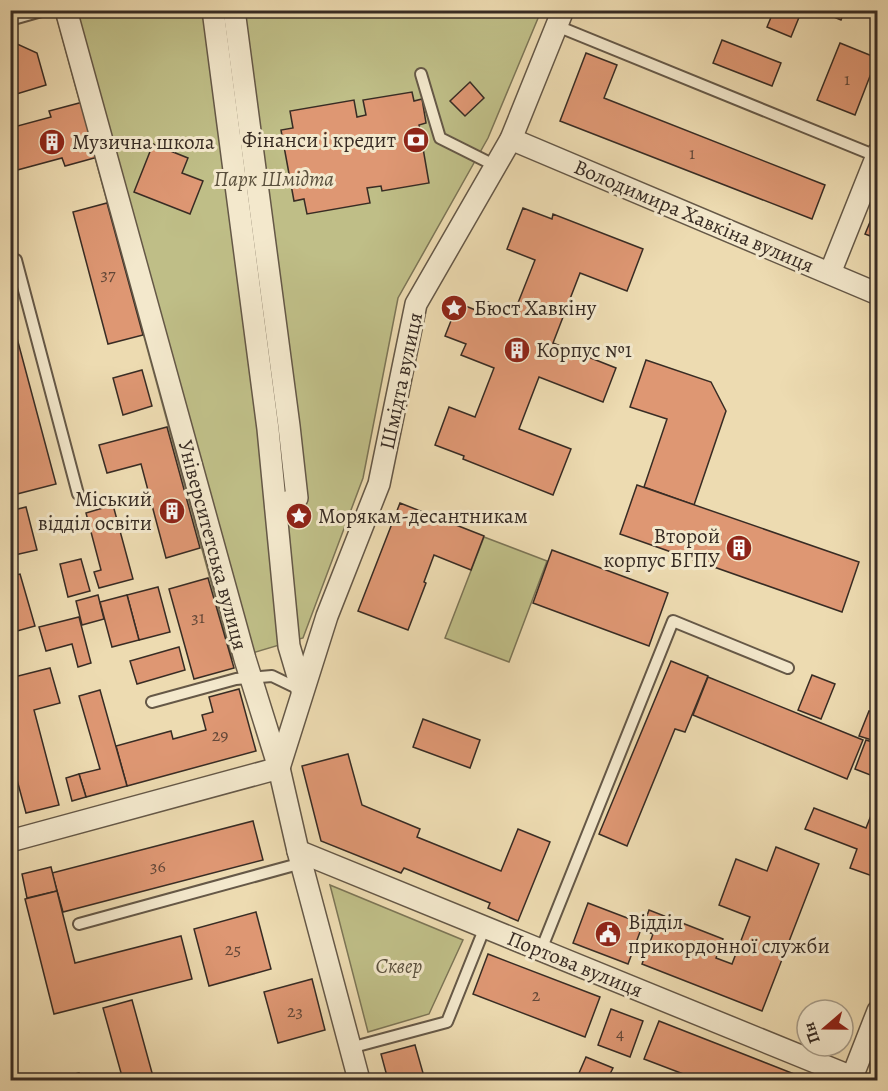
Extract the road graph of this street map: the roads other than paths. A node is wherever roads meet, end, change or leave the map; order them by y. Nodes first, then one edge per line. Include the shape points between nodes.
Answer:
1 (45, 10) edge
2 (66, 10) edge
3 (213, 10) edge
4 (234, 10) edge
5 (560, 18) edge
6 (10, 20) edge
7 (421, 74) dead end
8 (511, 139) junction
9 (877, 154) edge
10 (496, 166) junction
11 (10, 262) edge
12 (830, 273) junction
13 (878, 294) edge
14 (78, 494) dead end
15 (276, 507) junction
16 (788, 668) dead end
17 (250, 678) junction
18 (302, 690) junction
19 (152, 702) dead end
20 (279, 768) junction
21 (10, 841) edge
22 (300, 857) junction
23 (79, 924) dead end
24 (485, 927) junction
25 (541, 950) junction
26 (878, 1011) edge
27 (350, 1048) junction
28 (851, 1079) edge
29 (359, 1080) edge

1 - 6 lane
2 - 17 street, Університетська вулиця
3 - 15 street
4 - 15 street via 297,498
5 - 8 street, Шмідта вулиця
5 - 9 lane
7 - 10 lane via 440,138
8 - 10 street, Шмідта вулиця
8 - 12 street, Володимира Хавкіна вулиця
9 - 12 street
10 - 18 street, Шмідта вулиця via 416,304 380,484
11 - 14 lane via 16,260
12 - 13 street, Володимира Хавкіна вулиця
15 - 18 street via 289,646
16 - 25 lane via 673,621
17 - 18 lane via 272,676
17 - 19 lane
17 - 20 street, Університетська вулиця
18 - 20 street, Шмідта вулиця
20 - 21 street
20 - 22 street, Університетська вулиця
22 - 23 lane
22 - 24 street, Портова вулиця
22 - 27 street, Університетська вулиця
24 - 25 street, Портова вулиця
24 - 27 lane via 447,1022
25 - 28 street, Портова вулиця
26 - 28 street
27 - 29 street, Університетська вулиця

